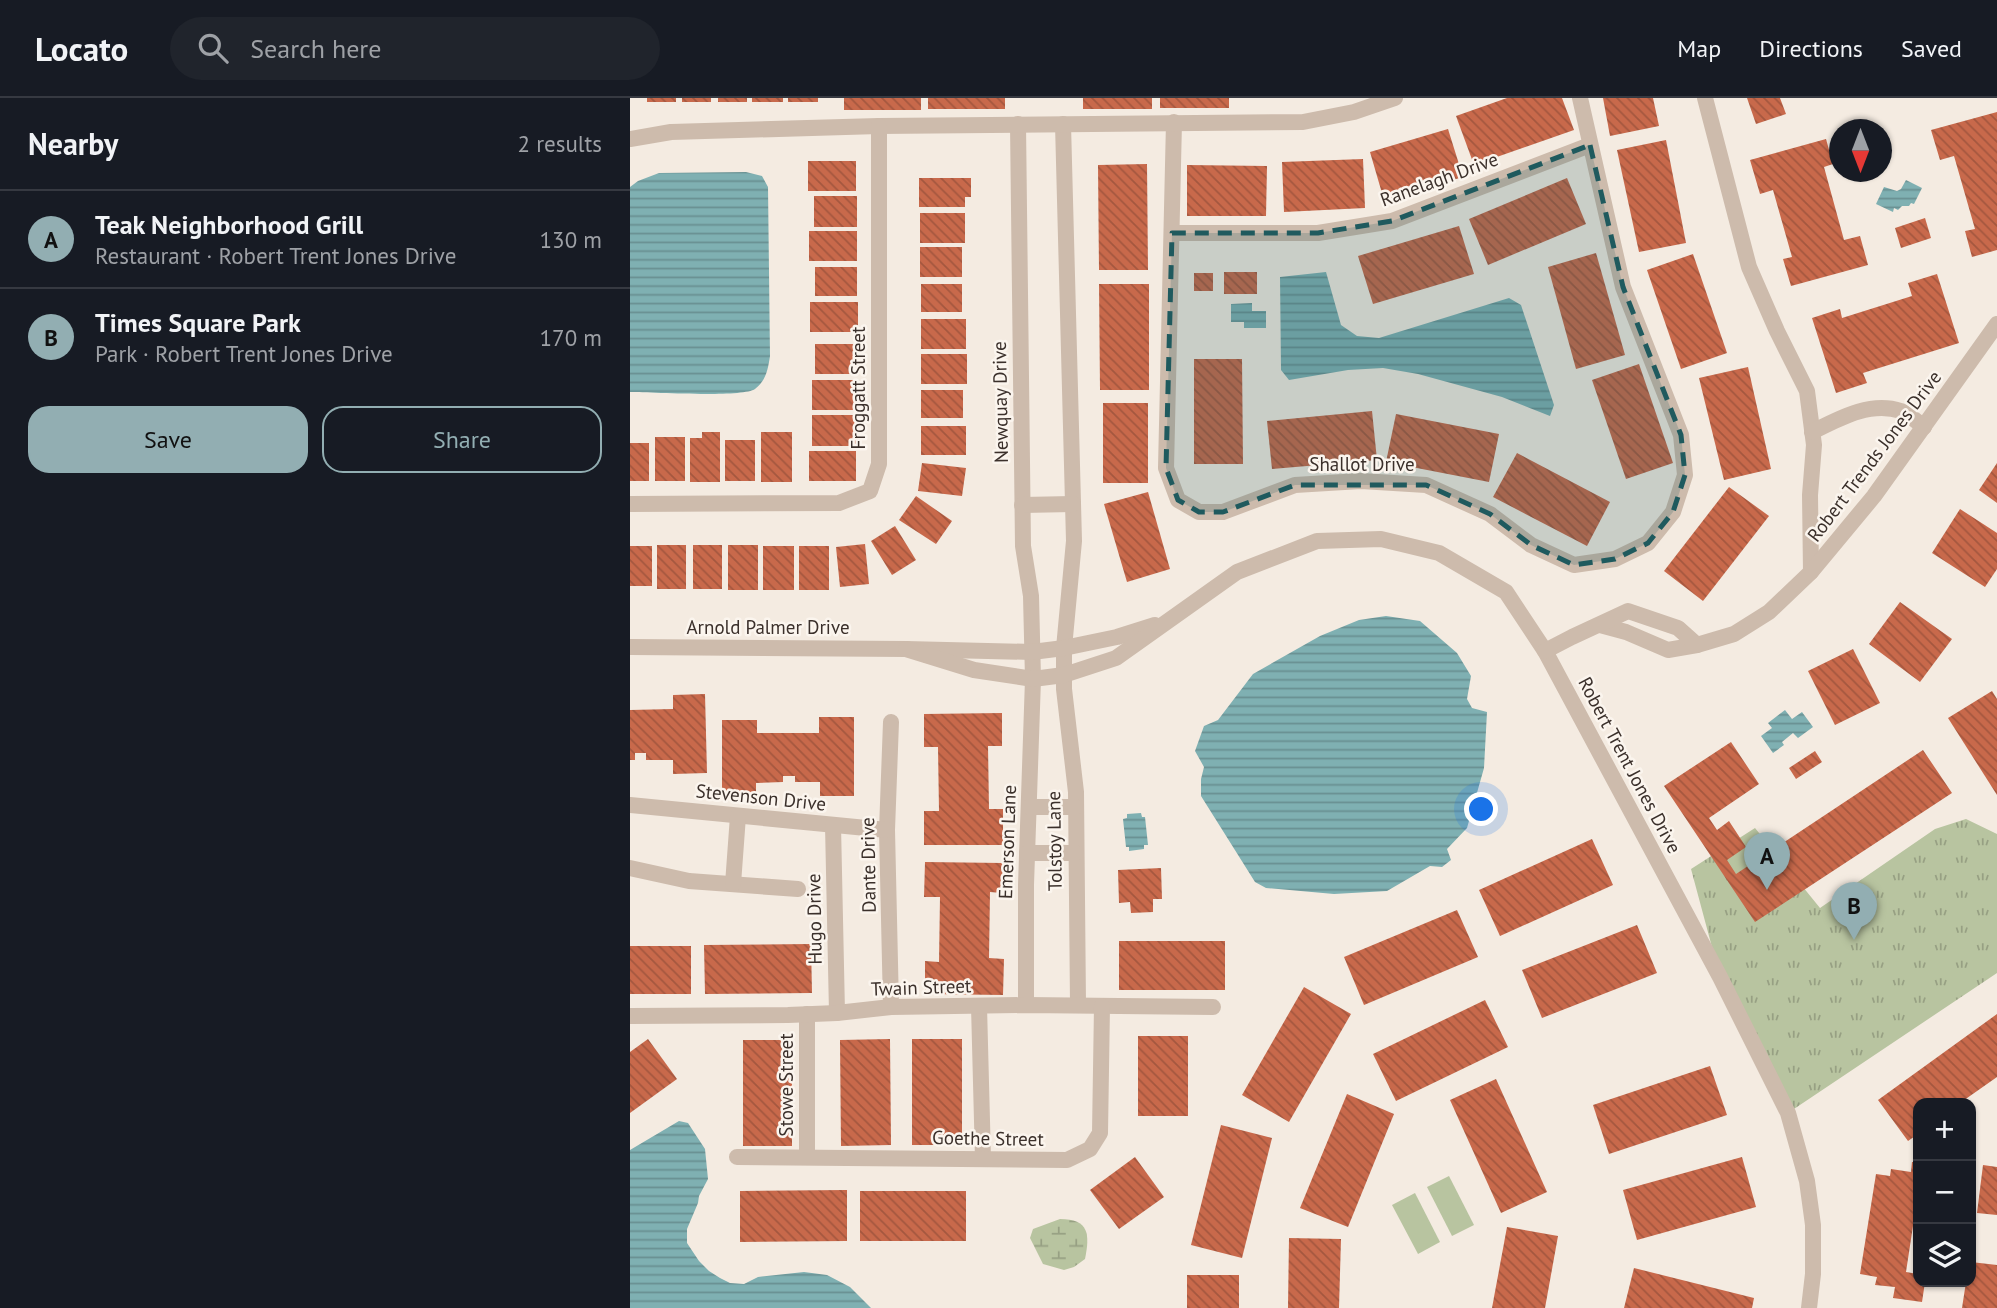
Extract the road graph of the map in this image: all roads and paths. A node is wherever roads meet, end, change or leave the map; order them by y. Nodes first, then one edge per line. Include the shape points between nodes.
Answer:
1 (1395, 98) edge
2 (1580, 98) edge
3 (1705, 98) edge
4 (1351, 105) edge
5 (1174, 122) junction
6 (1018, 124) junction
7 (1063, 124) junction
8 (879, 126) junction
9 (630, 139) edge
10 (1590, 145) junction
11 (1171, 233) junction
12 (1997, 324) edge
13 (1924, 427) junction
14 (1812, 432) junction
15 (630, 503) edge
16 (1073, 504) junction
17 (1022, 505) junction
18 (1811, 572) junction
19 (1170, 620) junction
20 (1660, 621) junction
21 (1600, 625) junction
22 (1651, 643) junction
23 (1697, 645) junction
24 (630, 647) edge
25 (1064, 648) junction
26 (906, 649) junction
27 (1545, 651) junction
28 (1032, 652) junction
29 (1064, 676) junction
30 (1033, 679) junction
31 (891, 722) dead end
32 (630, 805) edge
33 (1029, 807) junction
34 (1076, 807) junction
35 (738, 816) junction
36 (833, 825) junction
37 (887, 830) junction
38 (1027, 853) junction
39 (1076, 853) junction
40 (630, 868) edge
41 (733, 884) junction
42 (798, 888) dead end
43 (1026, 1005) junction
44 (1078, 1005) junction
45 (979, 1006) junction
46 (1102, 1006) junction
47 (891, 1007) junction
48 (1213, 1007) dead end
49 (836, 1013) junction
50 (807, 1014) junction
51 (630, 1016) edge
52 (737, 1157) dead end
53 (807, 1157) junction
54 (983, 1159) junction
55 (1809, 1308) edge

1 - 4 street
2 - 10 street, Shallot Drive
3 - 14 street via 1749,267 1807,391
4 - 5 street via 1303,122
5 - 7 street
5 - 11 street, Shallot Drive
6 - 7 street
6 - 8 street
6 - 17 street, Newquay Drive
7 - 16 street
8 - 9 street via 671,132
8 - 15 street, Froggatt Street via 879,464 870,491 839,503
10 - 11 street, Ranelagh Drive via 1392,221 1318,233
10 - 11 street, Shallot Drive via 1623,287 1681,435 1685,475 1673,512 1648,543 1615,559 1574,565 1531,545 1490,514 1426,485 1361,481 1295,485 1223,512 1199,512 1178,500 1166,468
12 - 13 street, Robert Trends Jones Drive
13 - 14 street via 1903,411 1871,408
13 - 18 street, Robert Trends Jones Drive
14 - 18 street
16 - 17 street
16 - 25 street
17 - 28 street, Newquay Drive
18 - 23 street, Robert Trends Jones Drive via 1769,612 1734,634
19 - 25 street, Robert Trent Jones Drive
19 - 27 street, Robert Trent Jones Drive via 1237,572 1317,541 1381,539 1439,553 1506,592
19 - 29 street, Robert Trent Jones Drive via 1116,658
20 - 21 street via 1628,611
20 - 22 street
20 - 23 street via 1678,628
21 - 22 street, Robert Trends Jones Drive
21 - 27 street
22 - 23 street, Robert Trends Jones Drive via 1668,650
24 - 26 street, Arnold Palmer Drive
25 - 28 street, Arnold Palmer Drive
25 - 29 street
26 - 28 street, Arnold Palmer Drive
26 - 30 street, Arnold Palmer Drive via 974,670
27 - 55 street, Robert Trent Jones Drive via 1788,1113 1807,1181 1813,1225
28 - 30 street, Newquay Drive
29 - 30 street, Robert Trent Jones Drive
29 - 34 street, Tolstoy Lane
30 - 33 street, Emerson Lane
31 - 37 street, Dante Drive
32 - 35 street, Stevenson Drive
33 - 34 street
33 - 38 street, Emerson Lane
34 - 39 street, Tolstoy Lane
35 - 36 street, Stevenson Drive
35 - 41 street
36 - 37 street, Stevenson Drive
36 - 49 street, Hugo Drive
37 - 47 street, Dante Drive
38 - 39 street
38 - 43 street, Emerson Lane
39 - 44 street, Tolstoy Lane
40 - 41 street via 689,881
41 - 42 street
43 - 44 street, Twain Street
43 - 45 street, Twain Street
44 - 46 street, Twain Street
45 - 47 street, Twain Street
45 - 54 street
46 - 48 street, Twain Street
46 - 54 street, Goethe Street via 1100,1133 1090,1149 1067,1160
47 - 49 street, Twain Street
49 - 50 street, Twain Street
50 - 51 street, Twain Street
50 - 53 street, Stowe Street
52 - 53 street, Goethe Street
53 - 54 street, Goethe Street

